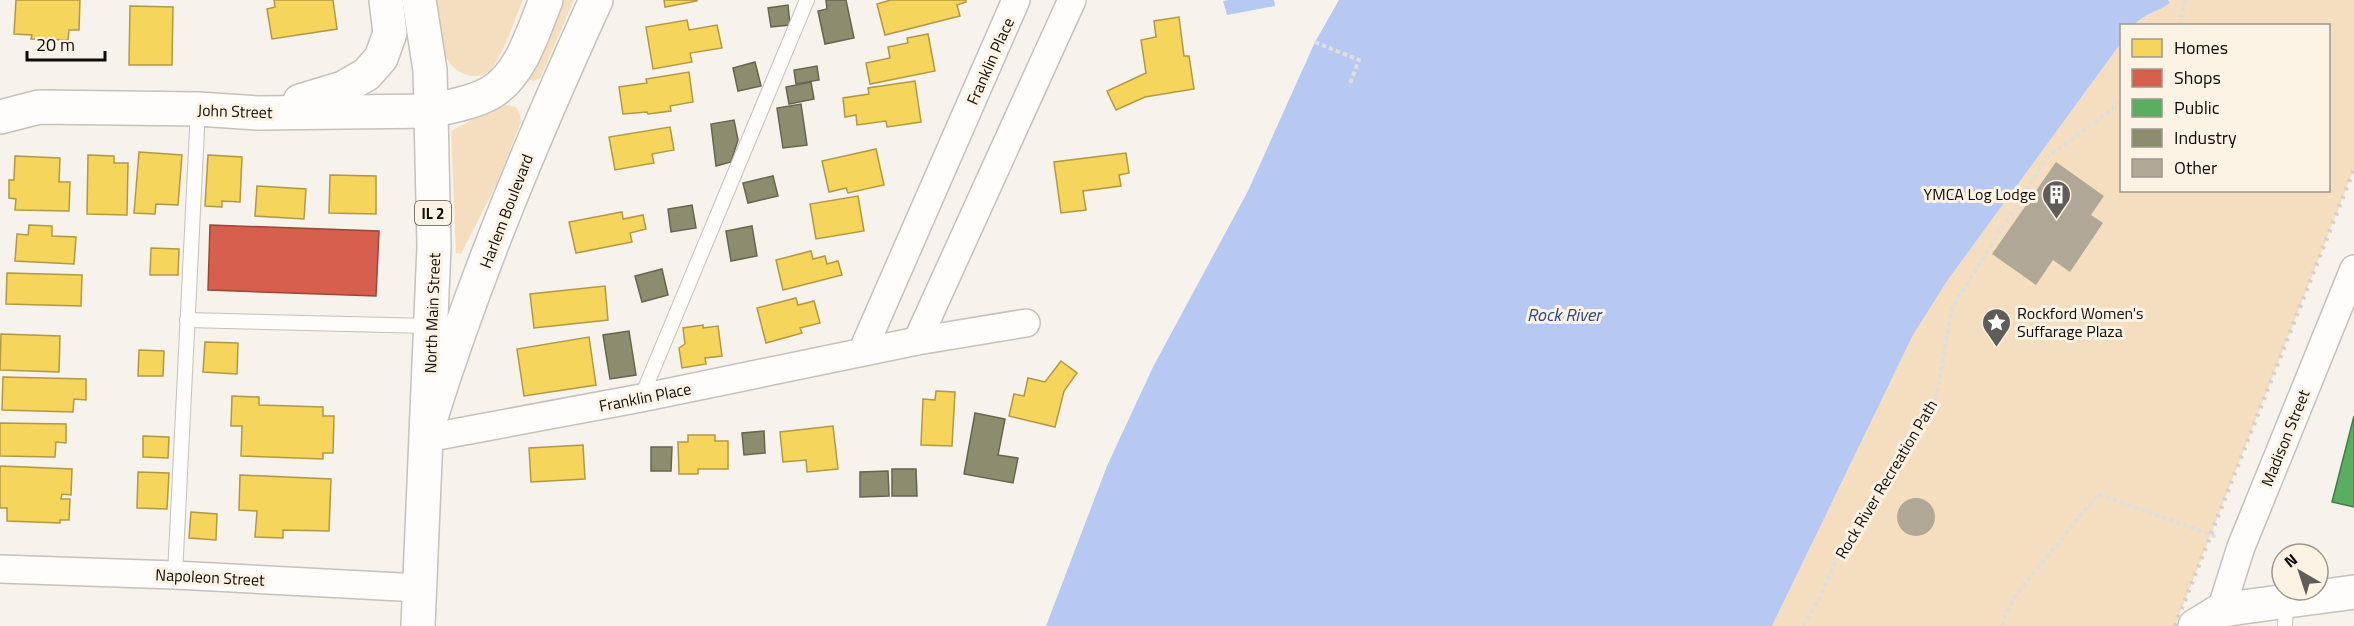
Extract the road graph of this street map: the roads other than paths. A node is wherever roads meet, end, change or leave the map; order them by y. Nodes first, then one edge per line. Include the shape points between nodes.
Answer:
1 (386, 0) edge
2 (419, 0) edge
3 (546, 0) edge
4 (596, 0) edge
5 (807, 0) edge
6 (1016, 0) edge
7 (1072, 0) edge
8 (502, 86) junction
9 (0, 105) edge
10 (39, 107) junction
11 (198, 109) junction
12 (546, 109) junction
13 (432, 111) junction
14 (258, 112) junction
15 (0, 117) edge
16 (2354, 269) edge
17 (187, 320) junction
18 (1026, 323) dead end
19 (431, 326) junction
20 (917, 341) junction
21 (862, 352) junction
22 (641, 398) junction
23 (428, 433) junction
24 (0, 569) edge
25 (175, 575) junction
26 (420, 588) junction
27 (2354, 592) edge
28 (2286, 613) edge
29 (2208, 618) edge
30 (418, 626) edge

1 - 14 main road via 390,33 381,58 367,74 343,88
2 - 13 main road, North Main Street / IL 2
3 - 8 main road via 516,68
4 - 12 main road, Harlem Boulevard
5 - 22 lane
6 - 21 street, Franklin Place
7 - 20 street
8 - 12 main road via 519,89
8 - 13 main road via 488,95
9 - 10 street, John Street
10 - 11 main road, John Street
10 - 15 main road, John Street
11 - 14 main road, John Street
11 - 17 lane
12 - 23 main road, Harlem Boulevard via 456,339
13 - 14 main road, John Street
13 - 19 main road, North Main Street / IL 2
16 - 29 street, Madison Street via 2241,547
17 - 19 lane
17 - 25 lane
18 - 20 street, Franklin Place
19 - 23 main road, North Main Street / IL 2
20 - 21 street, Franklin Place
21 - 22 street, Franklin Place
22 - 23 street, Franklin Place
23 - 26 main road, North Main Street / IL 2
24 - 25 street, Napoleon Street
25 - 26 street, Napoleon Street
26 - 30 main road, North Main Street / IL 2
27 - 28 main road
28 - 29 main road

